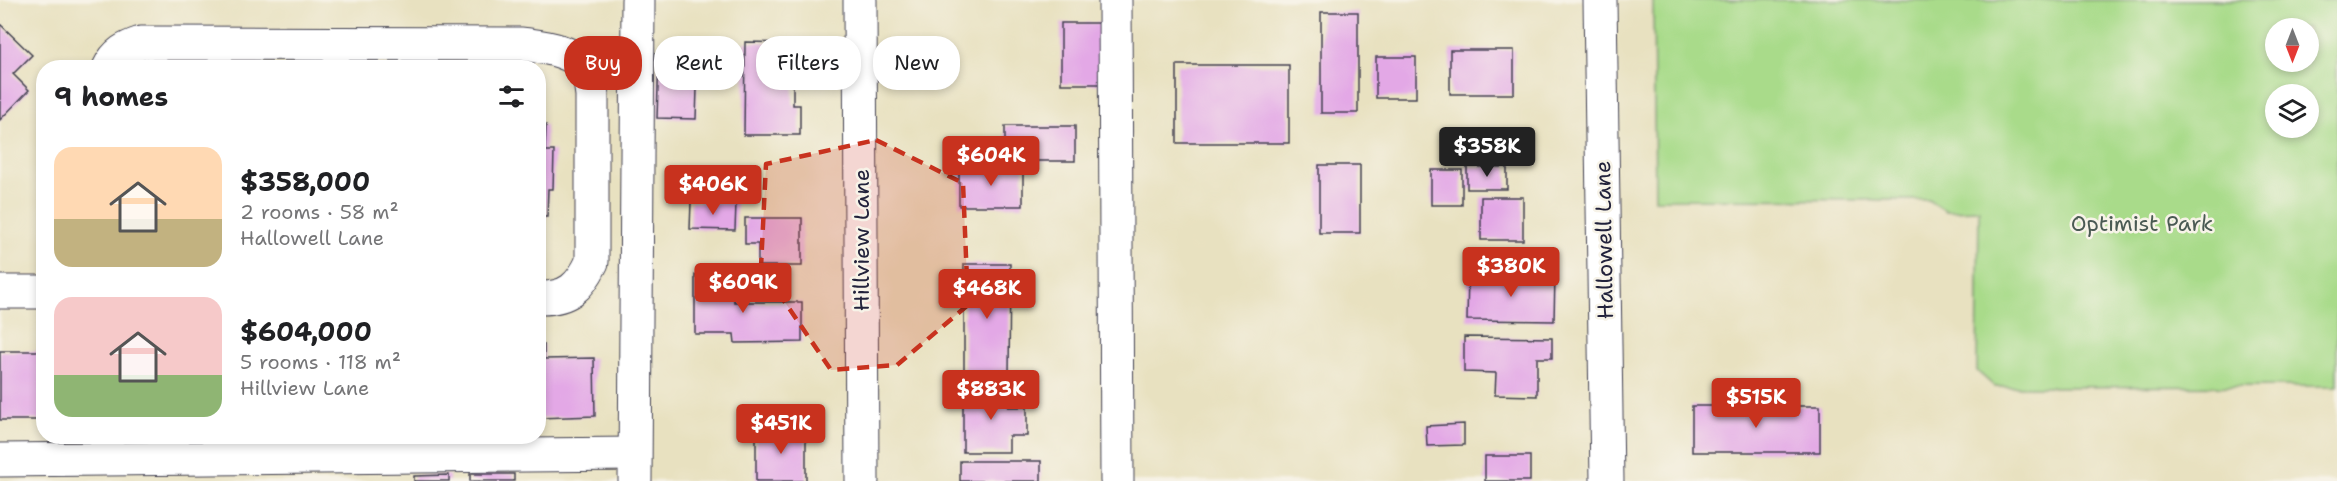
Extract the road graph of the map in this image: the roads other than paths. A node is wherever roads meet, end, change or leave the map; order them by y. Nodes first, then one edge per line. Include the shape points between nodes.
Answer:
1 (638, 0) edge
2 (860, 0) edge
3 (1115, 0) edge
4 (1600, 0) edge
5 (113, 60) edge
6 (0, 292) edge
7 (36, 292) edge
8 (546, 298) edge
9 (0, 460) edge
10 (634, 468) edge
11 (862, 481) edge
12 (1117, 481) edge
13 (1607, 481) edge

1 - 10 street
2 - 11 street, Hillview Lane
3 - 12 street
4 - 13 street, Hallowell Lane
5 - 8 street via 124,49 141,43 522,44 550,48 572,57 586,70 592,95 592,262 582,282 569,292
6 - 7 street
9 - 10 street

